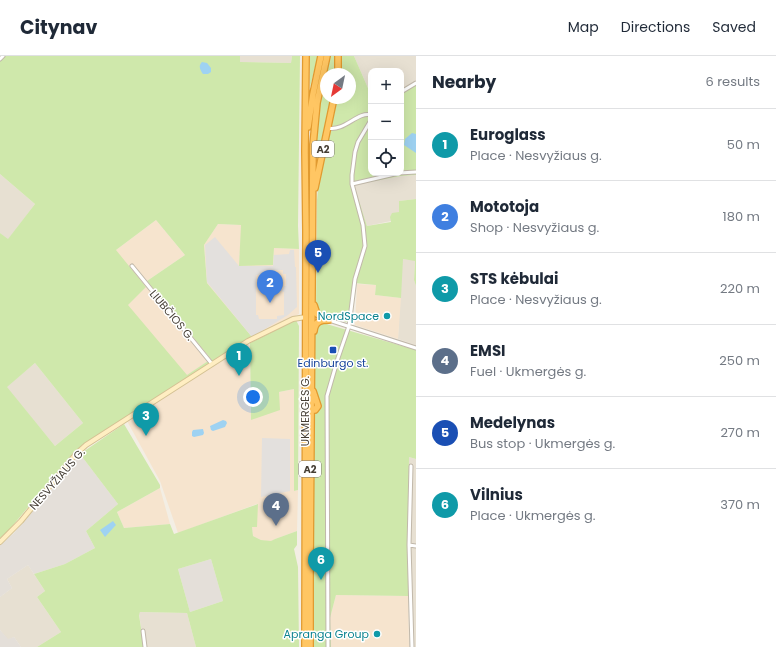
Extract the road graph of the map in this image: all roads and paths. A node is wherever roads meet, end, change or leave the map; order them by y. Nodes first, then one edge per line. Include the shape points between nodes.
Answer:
1 (3, 56) edge
2 (306, 56) edge
3 (321, 56) edge
4 (327, 56) edge
5 (0, 59) edge
6 (416, 82) edge
7 (404, 90) edge
8 (333, 104) edge
9 (368, 115) edge
10 (368, 125) edge
11 (328, 128) junction
12 (305, 151) junction
13 (416, 172) edge
14 (352, 184) junction
15 (312, 200) junction
16 (132, 266) dead end
17 (312, 297) junction
18 (306, 317) junction
19 (329, 320) junction
20 (349, 326) junction
21 (312, 342) junction
22 (416, 348) edge
23 (212, 364) junction
24 (305, 392) junction
25 (311, 410) junction
26 (411, 466) dead end
27 (0, 542) edge
28 (409, 545) junction
29 (416, 546) edge
30 (142, 631) dead end
31 (145, 647) edge
32 (305, 647) edge
33 (310, 647) edge
34 (328, 647) edge
35 (412, 647) edge

1 - 5 street
2 - 12 highway, UKMERGĖS G. / A2
3 - 12 highway
4 - 15 highway via 314,120
6 - 7 street
8 - 11 highway, A2
9 - 11 street via 334,129
10 - 14 street via 352,166
11 - 15 highway, A2
12 - 18 highway, UKMERGĖS G. / A2
13 - 14 street
14 - 20 street via 363,225 365,246 355,279
15 - 17 highway, UKMERGĖS G. / A2
16 - 23 street, LIUBČIOS G.
17 - 19 highway via 317,314
17 - 21 highway, UKMERGĖS G. / A2
18 - 23 street, NESVYŽIAUS G. via 293,319 248,341
18 - 24 highway, UKMERGĖS G. / A2
19 - 20 street
19 - 21 highway via 316,324
20 - 22 street
20 - 34 street via 327,396
21 - 25 highway, UKMERGĖS G. / A2 via 311,385 318,406
23 - 27 street, NESVYŽIAUS G. via 76,454 21,521
24 - 25 highway via 308,408
24 - 32 highway, UKMERGĖS G. / A2
25 - 33 highway, UKMERGĖS G. / A2
26 - 28 street
28 - 29 street
28 - 35 street
30 - 31 street

